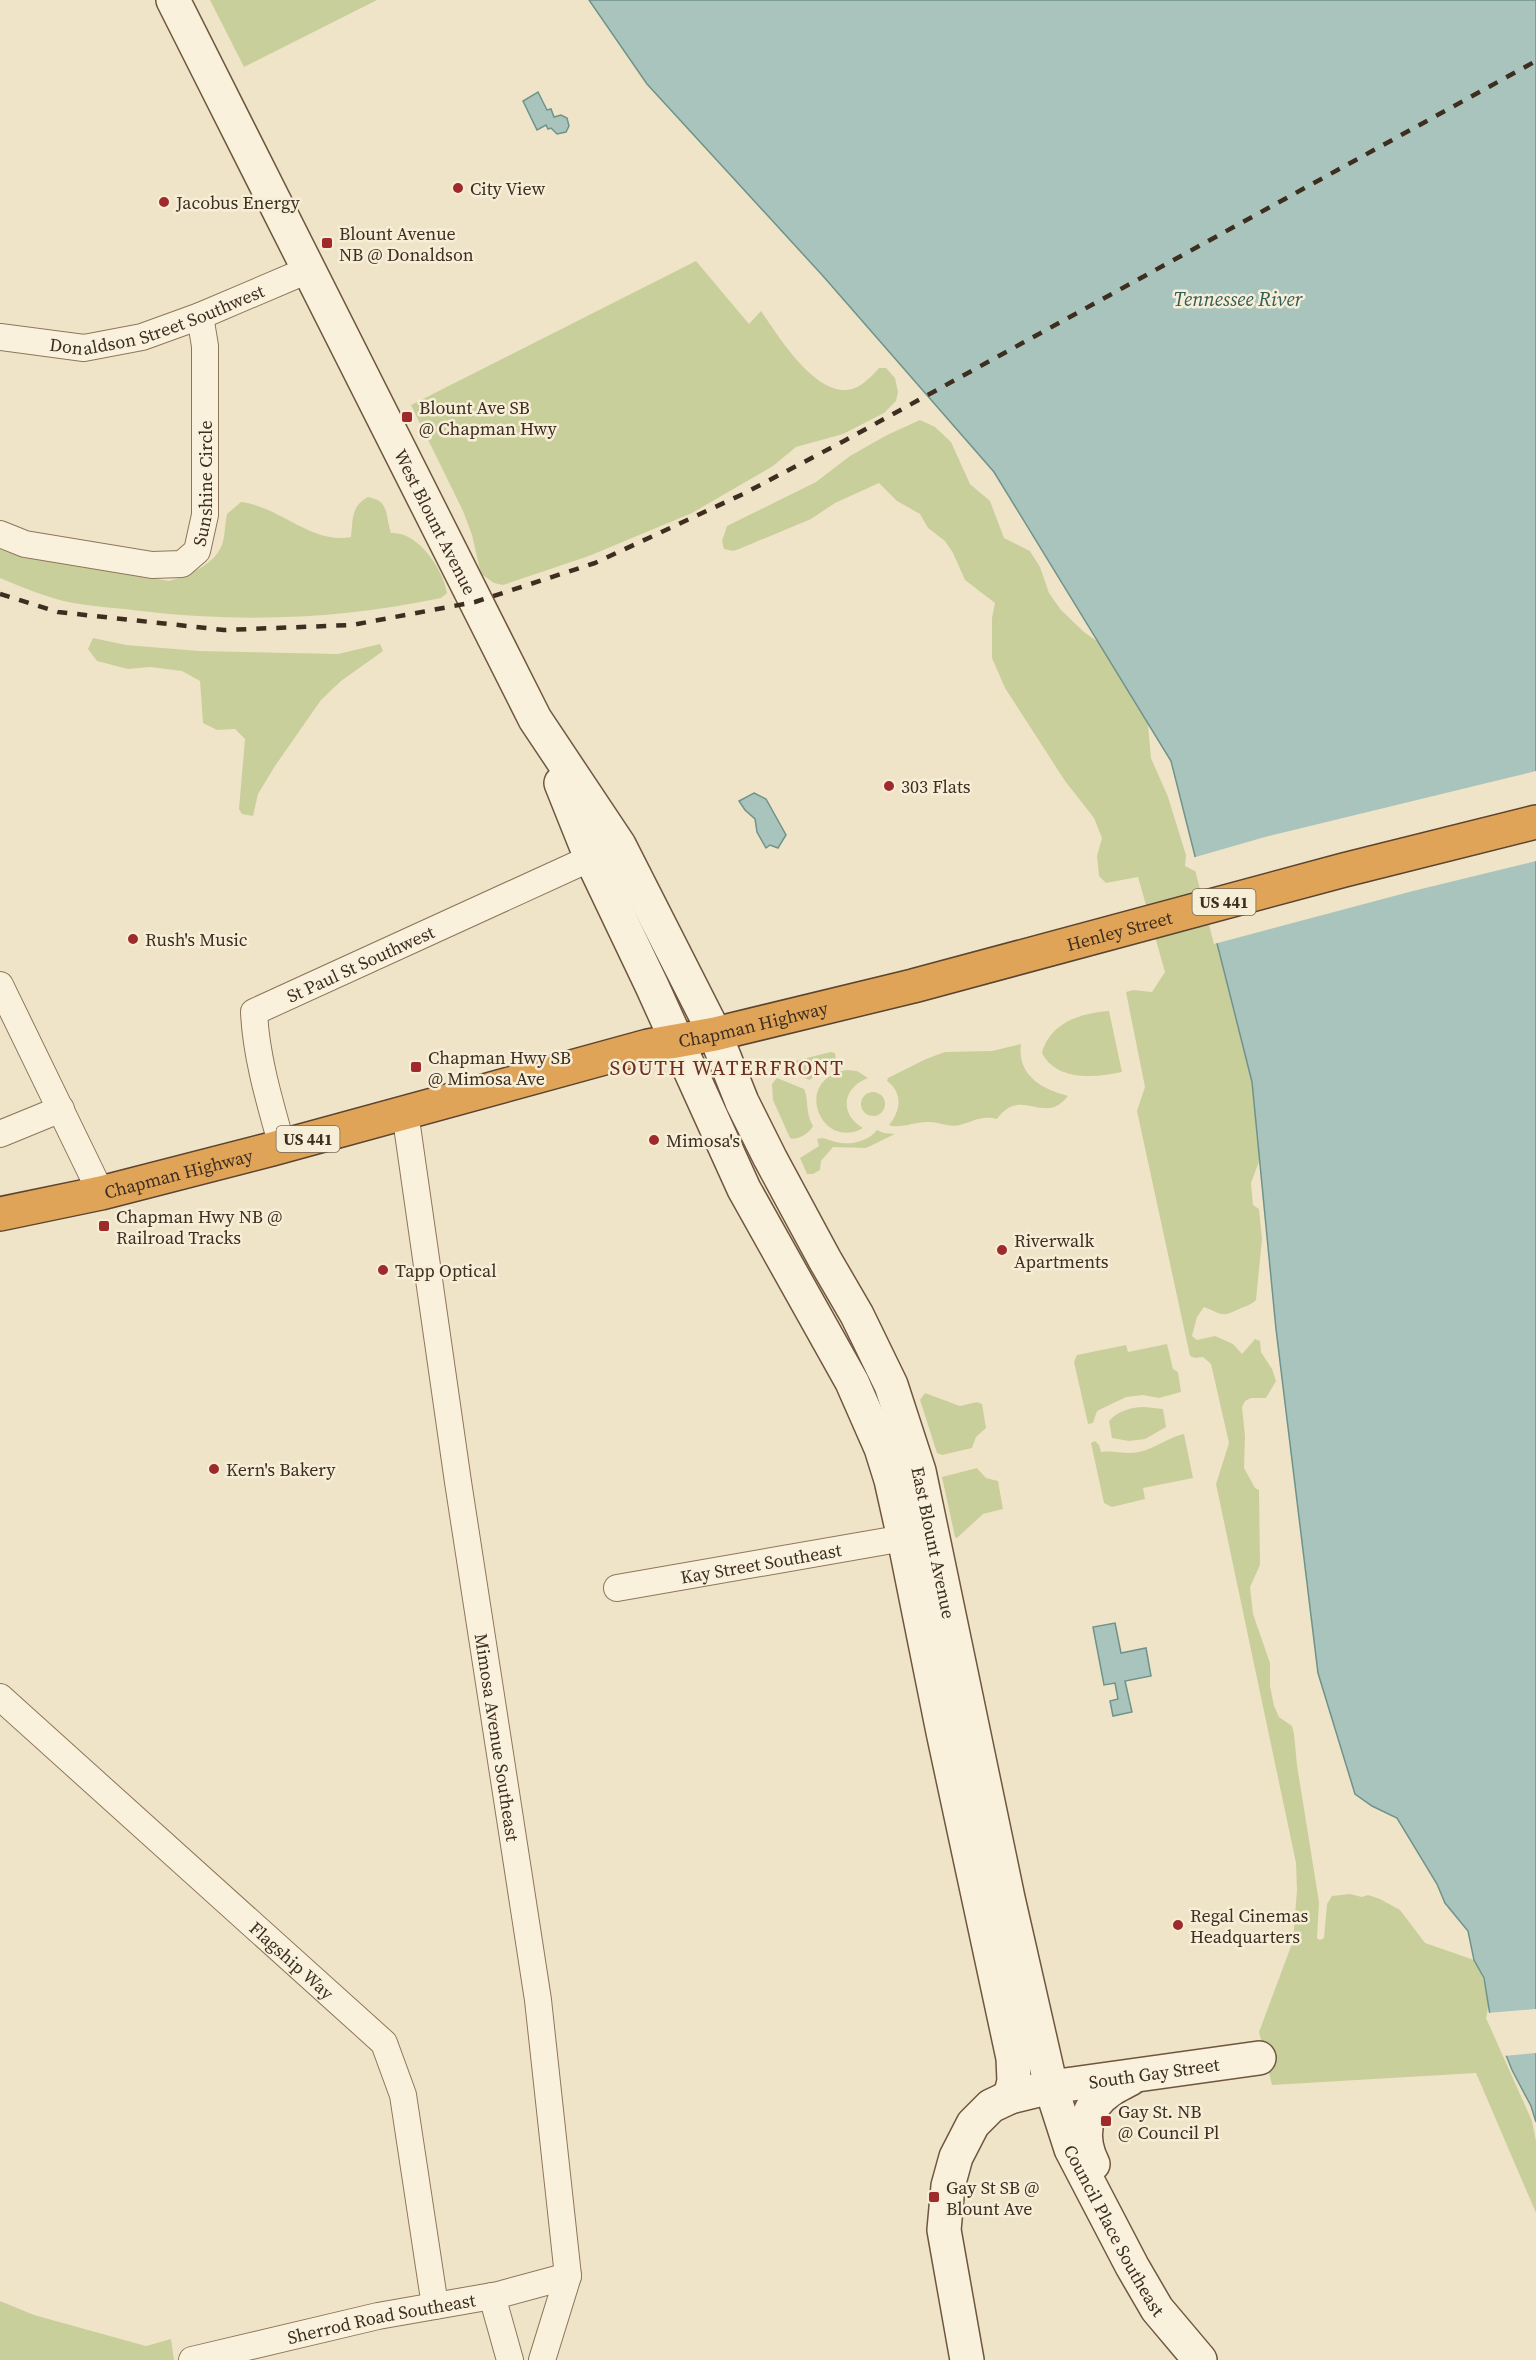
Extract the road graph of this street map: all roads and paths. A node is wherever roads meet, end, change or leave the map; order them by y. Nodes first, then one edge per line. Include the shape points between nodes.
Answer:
1 (173, 0) edge
2 (308, 270) junction
3 (200, 316) junction
4 (0, 337) edge
5 (0, 534) edge
6 (1536, 822) edge
7 (605, 851) junction
8 (0, 985) edge
9 (913, 986) joint
10 (715, 1034) junction
11 (677, 1041) junction
12 (62, 1109) junction
13 (405, 1112) junction
14 (0, 1134) edge
15 (282, 1146) junction
16 (101, 1193) junction
17 (0, 1214) edge
18 (891, 1385) junction
19 (861, 1403) junction
20 (918, 1536) junction
21 (617, 1588) dead end
22 (0, 1697) edge
23 (994, 1900) junction
24 (1259, 2058) dead end
25 (1140, 2073) junction
26 (1051, 2087) junction
27 (1010, 2097) junction
28 (1118, 2241) junction
29 (568, 2276) junction
30 (492, 2296) junction
31 (435, 2306) junction
32 (192, 2360) edge
33 (510, 2360) edge
34 (542, 2360) edge
35 (967, 2360) edge
36 (1200, 2360) edge

1 - 2 main road, West Blount Avenue
2 - 3 street, Donaldson Street Southwest
2 - 7 main road, West Blount Avenue via 534,719
3 - 4 street, Donaldson Street Southwest via 142,337 84,348
3 - 5 street, Sunshine Circle via 205,346 205,515 197,552 182,564 152,565 25,544
6 - 9 highway, Henley Street / US 441
7 - 10 main road, West Blount Avenue
7 - 11 main road
7 - 15 street, St Paul St Southwest via 254,1012 254,1029
8 - 12 street
9 - 10 highway, Chapman Highway / US 441
10 - 11 highway, Chapman Highway / US 441
10 - 18 main road, East Blount Avenue via 765,1148
11 - 13 highway, Chapman Highway / US 441
11 - 19 main road via 744,1189
12 - 14 street
12 - 16 street
13 - 15 highway, Chapman Highway / US 441
13 - 29 street, Mimosa Avenue Southeast via 538,2000
15 - 16 highway, Chapman Highway / US 441
16 - 17 highway, Chapman Highway / US 441
18 - 19 main road
18 - 20 main road, East Blount Avenue via 919,1471
19 - 20 main road
20 - 21 street, Kay Street Southeast
20 - 23 main road, East Blount Avenue
22 - 31 street, Flagship Way via 384,2043 403,2095
23 - 26 main road, East Blount Avenue
23 - 27 main road via 1013,2058
24 - 25 main road, South Gay Street
25 - 26 main road, South Gay Street
25 - 28 main road via 1096,2102 1084,2132 1086,2151 1117,2218
26 - 27 main road, South Gay Street
26 - 28 main road, Council Place Southeast via 1071,2149
27 - 35 main road, South Gay Street via 991,2106 973,2124 956,2157 948,2186 944,2230
28 - 36 main road, Council Place Southeast via 1157,2309
29 - 30 street, Sherrod Road Southeast
29 - 34 street, Mimosa Avenue Southeast
30 - 31 street, Sherrod Road Southeast
30 - 33 street
31 - 32 street, Sherrod Road Southeast

